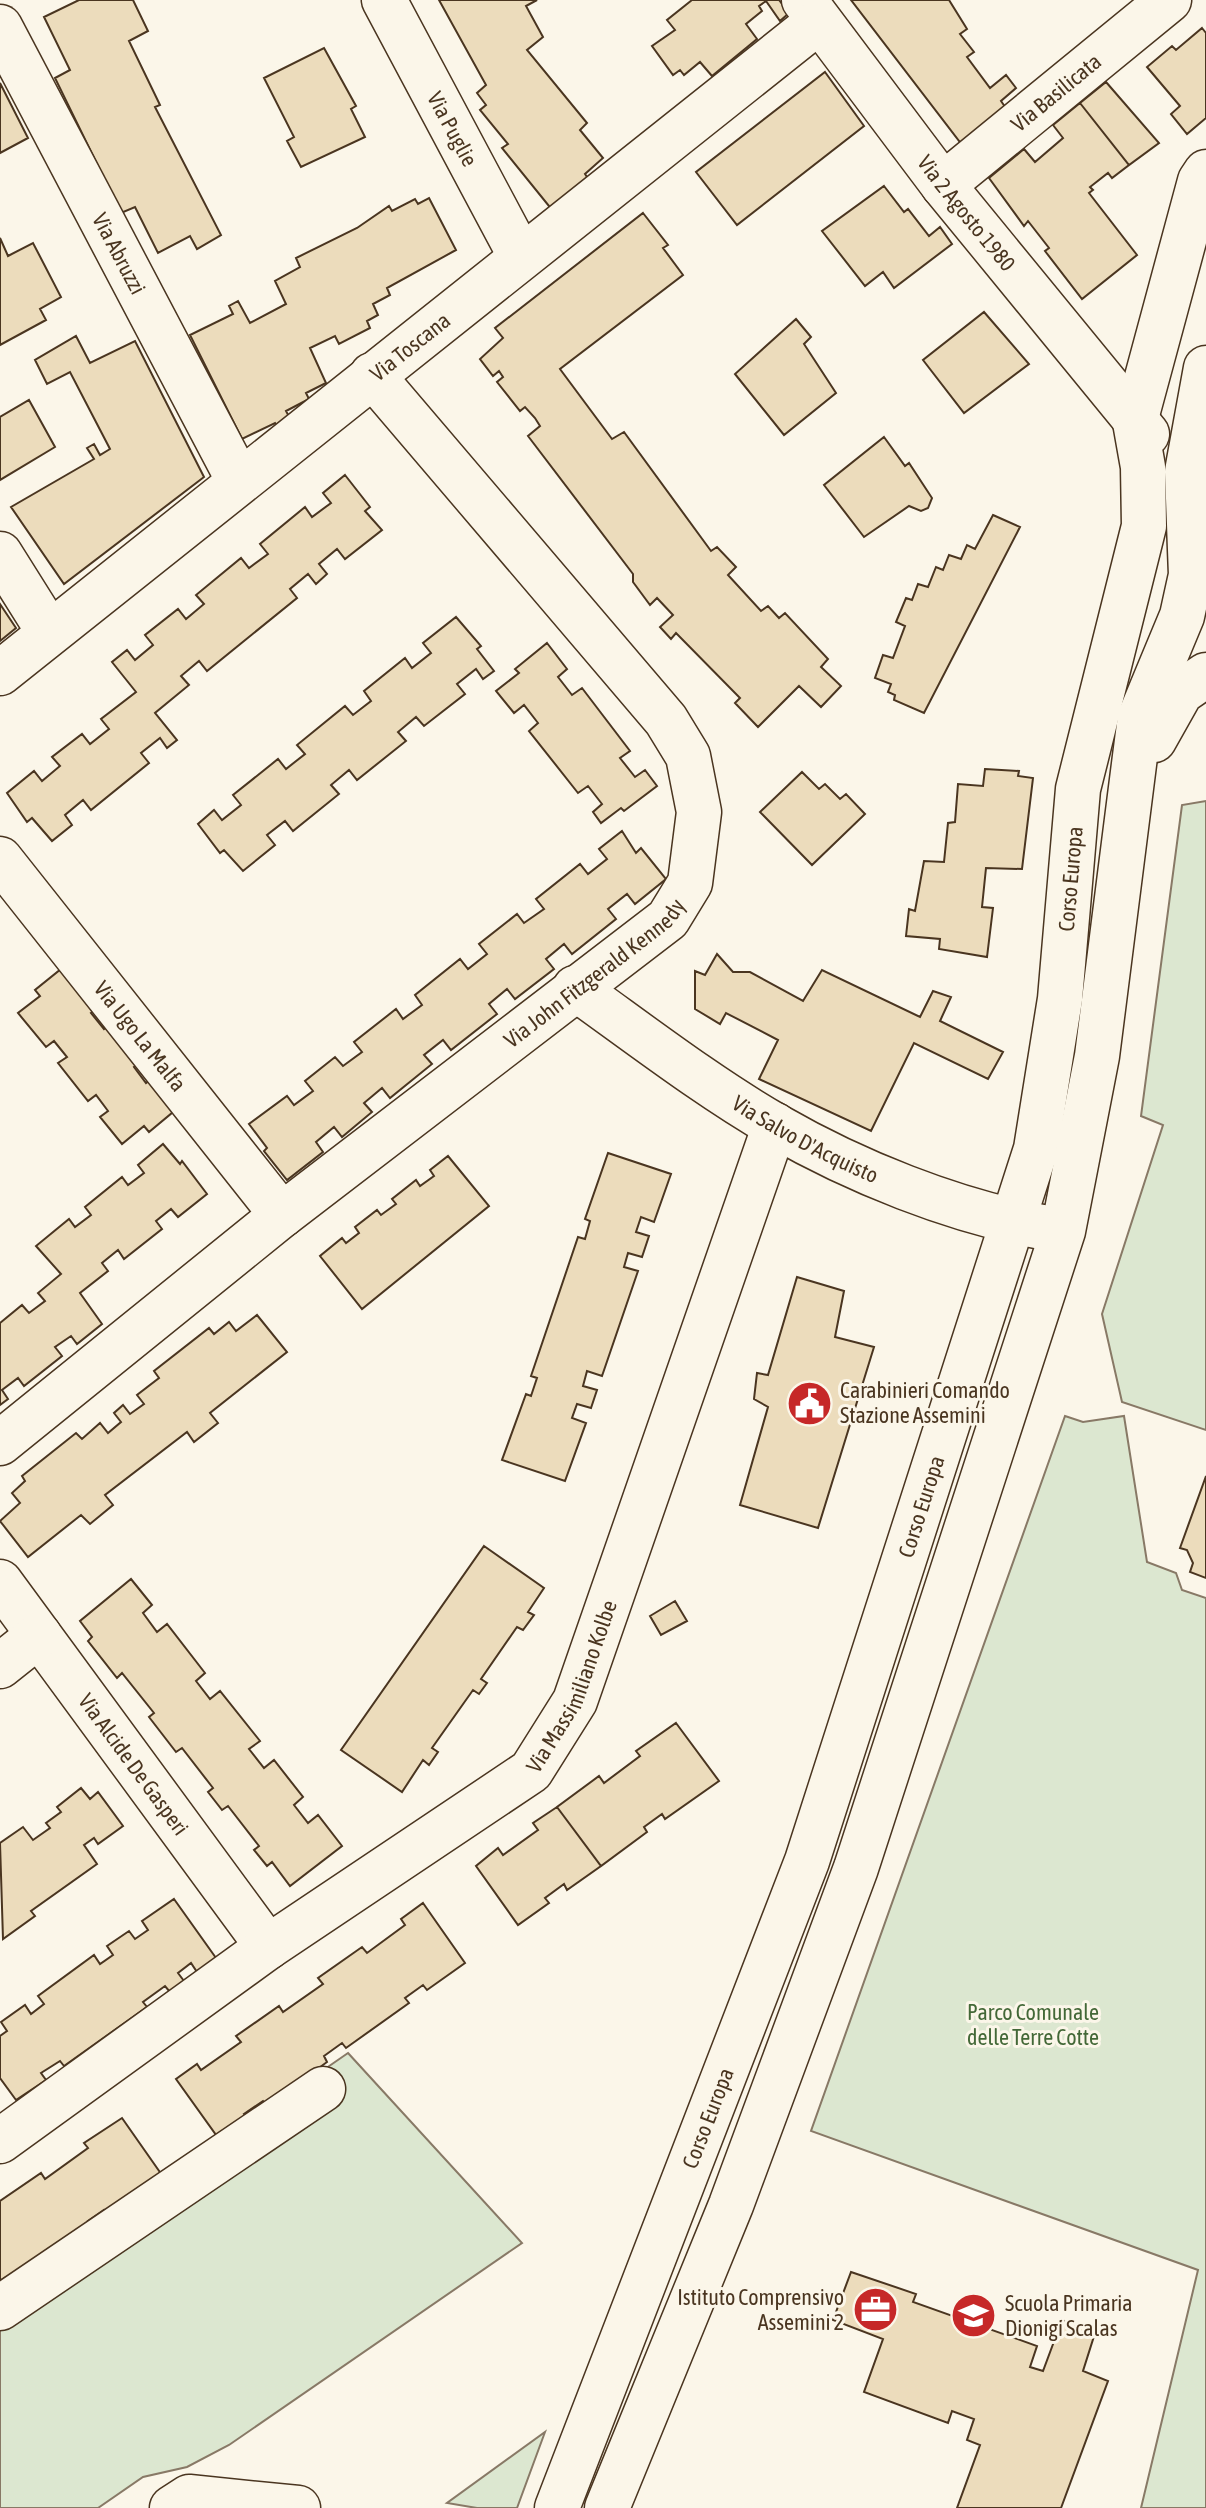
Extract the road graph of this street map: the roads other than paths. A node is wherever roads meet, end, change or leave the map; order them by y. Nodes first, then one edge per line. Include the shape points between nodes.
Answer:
1 (384, 0) edge
2 (1169, 0) edge
3 (811, 11) edge
4 (0, 27) edge
5 (1206, 172) edge
6 (943, 185) junction
7 (521, 257) junction
8 (1206, 368) edge
9 (372, 375) junction
10 (1135, 422) junction
11 (1187, 472) junction
12 (239, 481) junction
13 (1206, 515) edge
14 (0, 554) edge
15 (49, 632) junction
16 (0, 673) edge
17 (1206, 675) edge
18 (1136, 754) junction
19 (0, 859) edge
20 (575, 988) junction
21 (775, 1125) junction
22 (282, 1215) junction
23 (1013, 1222) junction
24 (1063, 1231) junction
25 (0, 1443) edge
26 (0, 1582) edge
27 (39, 1635) junction
28 (0, 1666) edge
29 (268, 1947) junction
30 (323, 2089) dead end
31 (0, 2141) edge
32 (0, 2308) edge
33 (172, 2508) edge
34 (298, 2508) edge
35 (557, 2508) edge
36 (607, 2508) edge

1 - 7 street, Via Puglie
2 - 6 street, Via Basilicata
3 - 6 street, Via 2 Agosto 1980
3 - 7 street, Via Toscana
4 - 12 street, Via Abruzzi
5 - 10 street, Corso Europa
6 - 10 street, Via 2 Agosto 1980
7 - 9 street, Via Toscana
8 - 11 street
9 - 12 street, Via Toscana
9 - 20 street, Via John Fitzgerald Kennedy via 666,720 688,756 699,812 690,883 668,919
10 - 11 street
10 - 23 street, Corso Europa via 1143,467 1144,526 1078,789 1060,999 1036,1149
11 - 13 street
11 - 18 street via 1191,575 1182,616 1140,717
12 - 15 street, Via Toscana
14 - 15 street
15 - 16 street, Via Toscana
17 - 18 street via 1181,692 1160,735
18 - 24 street via 1097,1056
19 - 22 street, Via Ugo La Malfa
20 - 21 street, Via Salvo D'Acquisto
20 - 22 street, Via John Fitzgerald Kennedy
21 - 23 street, Via Salvo D'Acquisto via 880,1177
21 - 29 street, Via Massimiliano Kolbe via 575,1701 531,1771
22 - 25 street, Via John Fitzgerald Kennedy
23 - 24 street, Via Salvo D'Acquisto
23 - 35 street, Corso Europa via 807,1861
24 - 36 street via 856,1868 731,2205
26 - 27 street, Via Alcide De Gasperi
27 - 28 street
27 - 29 street, Via Alcide De Gasperi
29 - 31 street, Via Massimiliano Kolbe
30 - 32 street
33 - 34 street via 189,2497

